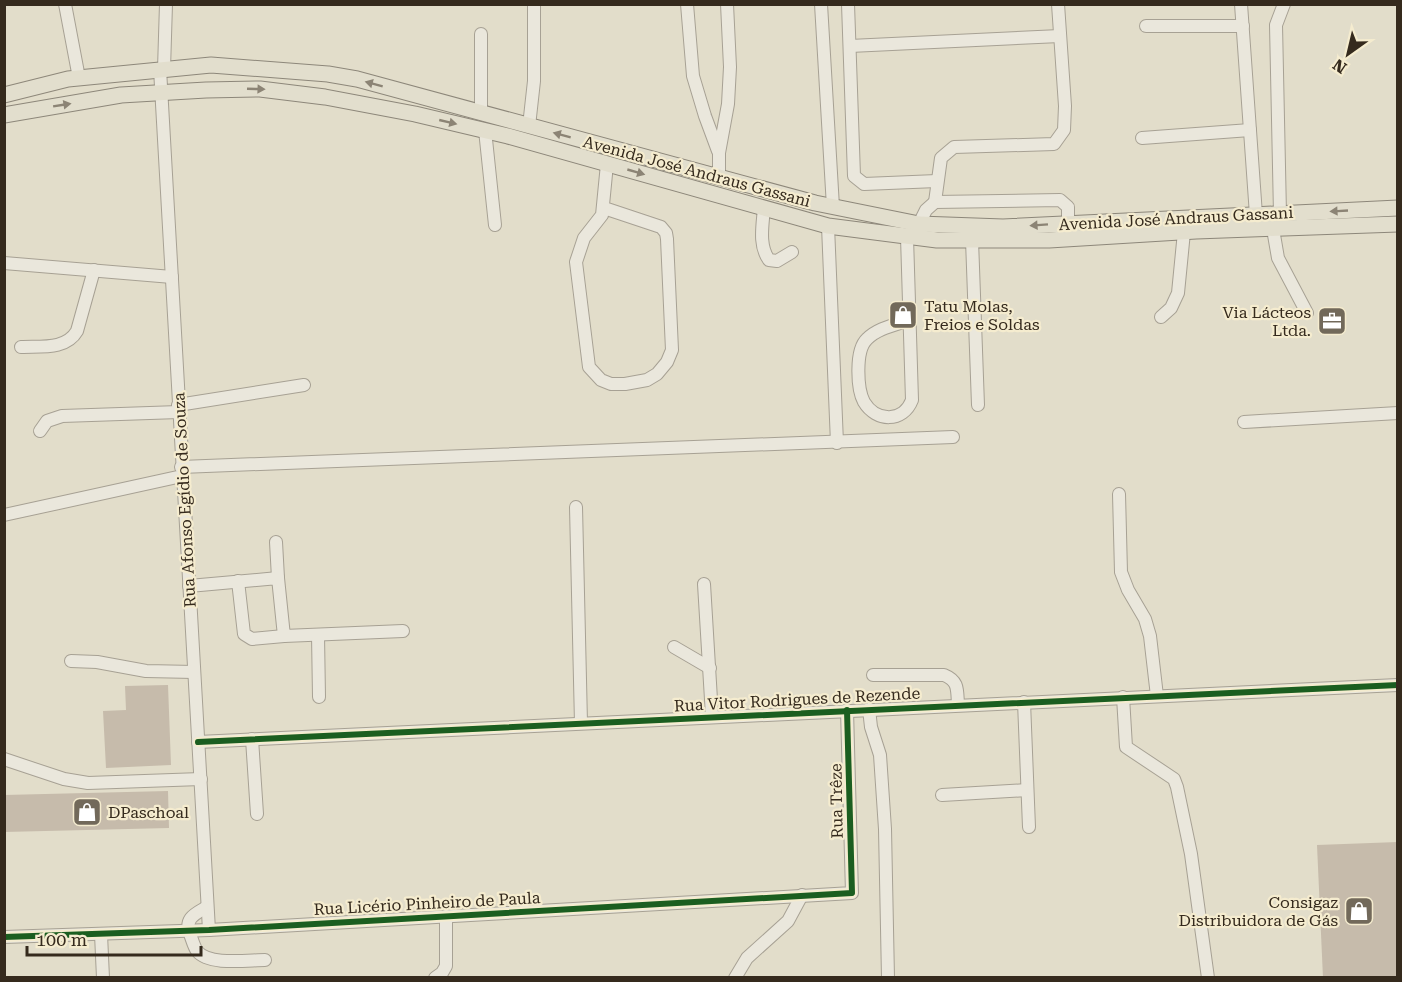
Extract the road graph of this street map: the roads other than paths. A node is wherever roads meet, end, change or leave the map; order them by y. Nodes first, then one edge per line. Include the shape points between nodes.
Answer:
1 (65, 4) edge
2 (166, 4) edge
3 (534, 4) edge
4 (687, 4) edge
5 (727, 4) edge
6 (821, 4) edge
7 (848, 4) edge
8 (1058, 4) edge
9 (1241, 4) edge
10 (1284, 4) edge
11 (1146, 26) dead end
12 (1243, 26) junction
13 (481, 34) dead end
14 (1060, 36) junction
15 (850, 46) junction
16 (162, 69) junction
17 (328, 74) junction
18 (80, 78) junction
19 (162, 92) junction
20 (4, 95) edge
21 (325, 97) junction
22 (481, 113) junction
23 (4, 115) edge
24 (529, 126) junction
25 (510, 129) junction
26 (485, 130) junction
27 (1250, 130) junction
28 (1142, 138) dead end
29 (719, 153) junction
30 (607, 164) junction
31 (712, 176) junction
32 (937, 181) junction
33 (703, 191) junction
34 (935, 202) junction
35 (764, 207) junction
36 (833, 207) junction
37 (604, 208) junction
38 (1398, 208) edge
39 (1280, 214) junction
40 (1262, 222) junction
41 (1068, 223) junction
42 (919, 224) junction
43 (1398, 224) edge
44 (495, 225) dead end
45 (828, 226) junction
46 (1184, 232) junction
47 (907, 237) junction
48 (1068, 239) junction
49 (972, 240) junction
50 (792, 252) dead end
51 (4, 263) edge
52 (94, 270) junction
53 (172, 277) junction
54 (1307, 313) dead end
55 (1161, 317) dead end
56 (909, 320) junction
57 (21, 348) dead end
58 (304, 385) dead end
59 (978, 405) dead end
60 (178, 408) junction
61 (1398, 413) edge
62 (1244, 422) dead end
63 (40, 431) dead end
64 (953, 437) dead end
65 (837, 443) junction
66 (182, 471) junction
67 (1119, 494) dead end
68 (576, 507) dead end
69 (4, 515) edge
70 (276, 542) dead end
71 (278, 578) junction
72 (238, 581) junction
73 (704, 584) dead end
74 (189, 585) junction
75 (403, 631) dead end
76 (318, 635) junction
77 (284, 636) junction
78 (674, 647) dead end
79 (72, 661) dead end
80 (710, 668) junction
81 (194, 672) junction
82 (873, 675) dead end
83 (1398, 685) edge
84 (1157, 696) junction
85 (1122, 697) junction
86 (319, 698) dead end
87 (1024, 702) junction
88 (958, 705) junction
89 (869, 709) junction
90 (847, 710) junction
91 (712, 716) junction
92 (581, 723) junction
93 (252, 739) junction
94 (198, 742) junction
95 (4, 759) edge
96 (201, 779) junction
97 (1028, 790) junction
98 (942, 795) dead end
99 (257, 814) dead end
100 (1029, 827) dead end
101 (852, 892) joint
102 (802, 896) junction
103 (207, 907) junction
104 (446, 916) junction
105 (189, 930) junction
106 (209, 930) junction
107 (101, 933) junction
108 (4, 937) edge
109 (265, 960) dead end
110 (443, 976) edge
111 (103, 978) edge
112 (735, 978) edge
113 (888, 978) edge
114 (1208, 978) edge

1 - 18 street
2 - 16 street, Rua Afonso Egídio de Souza
3 - 24 street via 534,81
4 - 29 street via 693,76
5 - 29 street via 730,67
6 - 36 street
7 - 15 street
8 - 14 street
9 - 12 street
10 - 39 street via 1276,25
11 - 12 street
12 - 27 street
13 - 22 street
14 - 15 street
14 - 32 street via 1064,130 1054,144 954,147 941,158
15 - 32 street via 854,176 864,184
16 - 17 main road, Avenida José Andraus Gassani via 211,65
16 - 18 main road, Avenida José Andraus Gassani
16 - 19 street, Rua Afonso Egídio de Souza
17 - 21 main road
22 -> 17 main road, Avenida José Andraus Gassani
18 - 20 main road, Avenida José Andraus Gassani
19 -> 21 main road, Avenida José Andraus Gassani via 260,89
23 -> 19 main road, Avenida José Andraus Gassani
19 - 53 street, Rua Afonso Egídio de Souza
21 -> 26 main road, Avenida José Andraus Gassani
22 - 25 main road, Avenida José Andraus Gassani
24 - 25 main road, Avenida José Andraus Gassani
31 -> 24 main road, Avenida José Andraus Gassani
25 - 26 main road, Avenida José Andraus Gassani
25 - 30 main road, Avenida José Andraus Gassani
26 - 44 street
27 - 28 street
27 - 40 street
29 - 31 street
30 -> 33 main road, Avenida José Andraus Gassani
30 - 37 street
31 - 33 main road
31 - 36 main road, Avenida José Andraus Gassani
32 - 34 street
33 - 35 main road, Avenida José Andraus Gassani
34 - 41 street via 1060,200 1068,207
34 - 42 street
35 - 45 main road, Avenida José Andraus Gassani
35 - 50 street via 762,241 769,260 777,261
36 - 42 main road, Avenida José Andraus Gassani
37 - 37 street via 584,238 576,262 589,367 611,384 647,380 657,374 672,350 666,232
38 -> 39 main road, Avenida José Andraus Gassani
39 - 40 main road, Avenida José Andraus Gassani
40 - 41 main road, Avenida José Andraus Gassani
40 - 43 main road, Avenida José Andraus Gassani
40 - 46 main road, Avenida José Andraus Gassani
40 - 54 street
41 -> 42 main road, Avenida José Andraus Gassani via 1003,227
41 - 48 street
45 - 47 main road, Avenida José Andraus Gassani
45 - 65 street
46 - 48 main road, Avenida José Andraus Gassani
46 - 55 street via 1178,293
47 - 49 main road, Avenida José Andraus Gassani
47 - 56 street
48 - 49 main road, Avenida José Andraus Gassani
49 - 59 street
51 - 52 street
52 - 53 street
52 - 57 street via 74,338 63,345
53 - 60 street, Rua Afonso Egídio de Souza
56 - 56 street via 912,399 903,414 884,416 865,403 858,355 868,338 883,328
58 - 60 street
60 - 63 street via 62,416 47,421
60 - 66 street, Rua Afonso Egídio de Souza
61 - 62 street
64 - 65 street
65 - 66 street
66 - 69 street
66 - 74 street, Rua Afonso Egídio de Souza
67 - 84 street via 1121,572 1145,619
68 - 92 street
70 - 71 street
71 - 72 street
71 - 77 street
72 - 74 street
72 - 77 street via 244,634 252,639
73 - 80 street
74 - 81 street, Rua Afonso Egídio de Souza
75 - 76 street
76 - 77 street
76 - 86 street
78 - 80 street
79 - 81 street via 146,671
80 - 91 street
81 - 94 street, Rua Afonso Egídio de Souza
82 - 88 street via 944,675 955,680
83 - 84 street, Rua Vitor Rodrigues de Rezende
84 - 85 street, Rua Vitor Rodrigues de Rezende
85 - 87 street, Rua Vitor Rodrigues de Rezende
85 - 114 street via 1126,747 1174,779 1177,786
87 - 88 street, Rua Vitor Rodrigues de Rezende
87 - 97 street
88 - 89 street, Rua Vitor Rodrigues de Rezende
89 - 90 street, Rua Vitor Rodrigues de Rezende
89 - 113 street via 880,755
90 - 91 street, Rua Vitor Rodrigues de Rezende
90 - 101 street, Rua Trêze
91 - 92 street, Rua Vitor Rodrigues de Rezende
92 - 93 street, Rua Vitor Rodrigues de Rezende
93 - 94 street, Rua Vitor Rodrigues de Rezende
93 - 99 street
94 - 96 street, Rua Afonso Egídio de Souza
95 - 96 street via 88,783
96 - 103 street, Rua Afonso Egídio de Souza
97 - 98 street
97 - 100 street
101 - 102 street, Rua Licério Pinheiro de Paula
102 - 104 street, Rua Licério Pinheiro de Paula
102 - 112 street via 788,921 747,958
103 - 105 street via 191,916
103 - 106 street, Rua Afonso Egídio de Souza
104 - 106 street, Rua Licério Pinheiro de Paula
104 - 110 street
105 - 106 street, Rua Licério Pinheiro de Paula
105 - 107 street, Rua Licério Pinheiro de Paula
105 - 109 street via 196,951 203,955 221,961
107 - 108 street, Rua Licério Pinheiro de Paula
107 - 111 street

